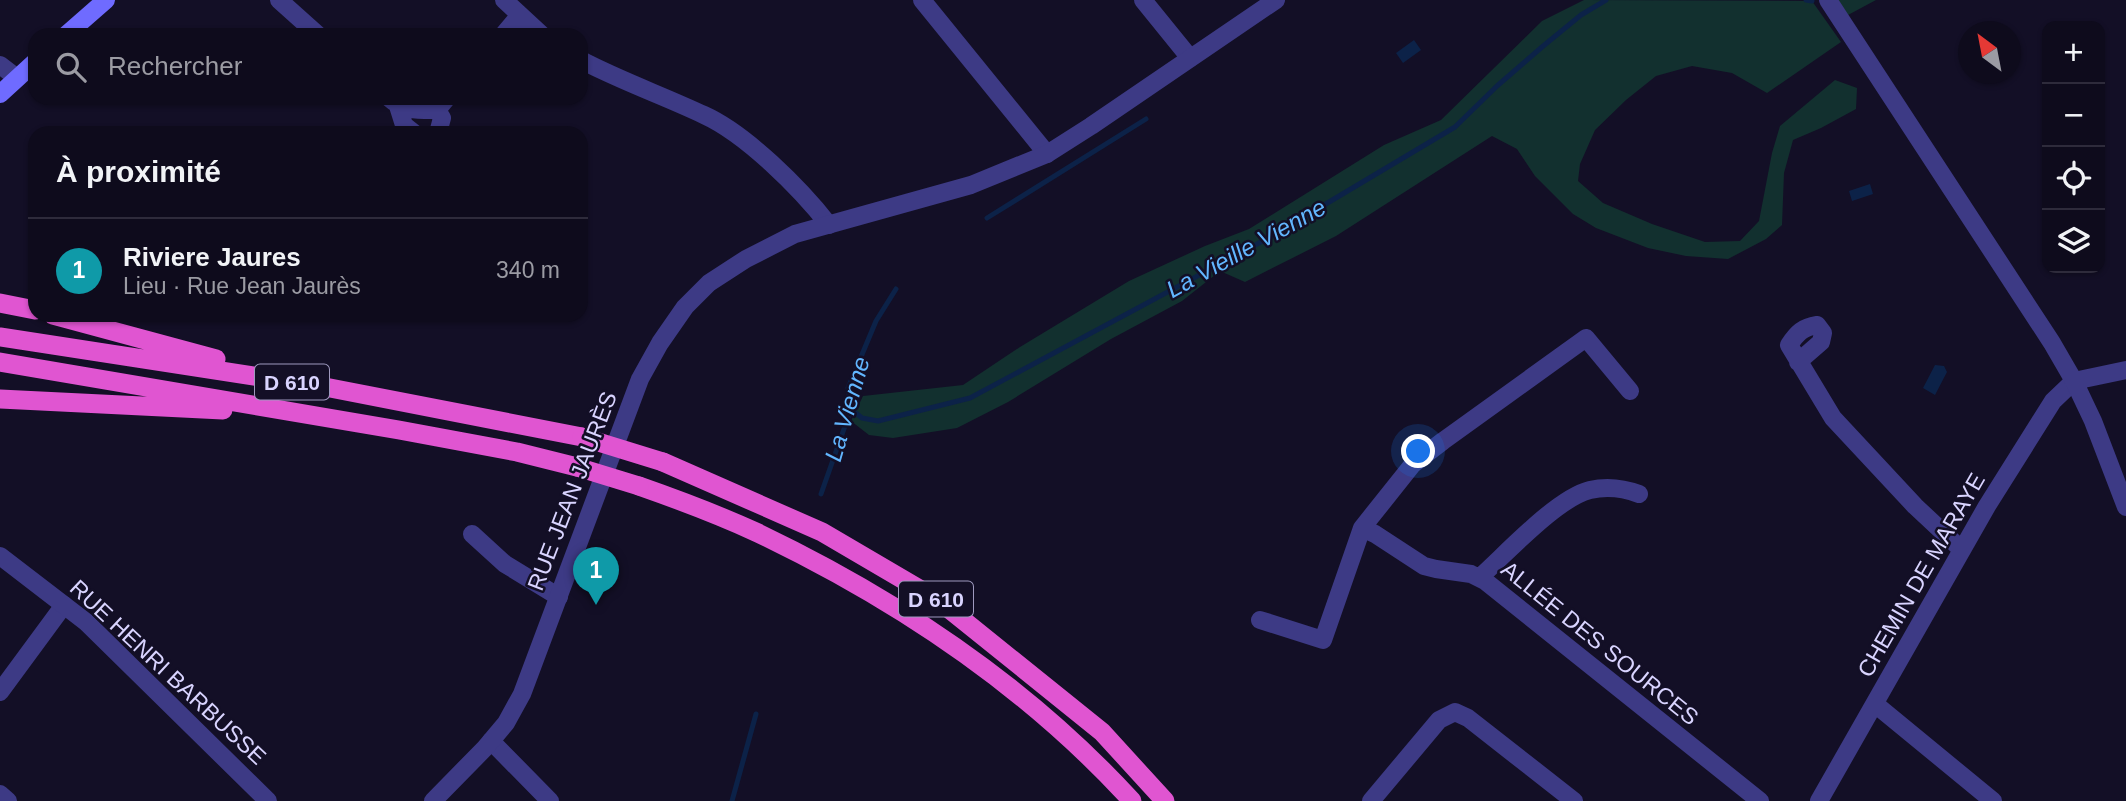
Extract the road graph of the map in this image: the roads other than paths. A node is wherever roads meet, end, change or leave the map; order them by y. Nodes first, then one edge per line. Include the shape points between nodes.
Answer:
1 (106, 0) edge
2 (279, 0) edge
3 (504, 0) edge
4 (922, 0) edge
5 (1143, 0) edge
6 (1276, 0) edge
7 (1828, 0) edge
8 (520, 15) junction
9 (74, 28) edge
10 (310, 28) edge
11 (509, 28) edge
12 (534, 28) edge
13 (1190, 58) junction
14 (588, 64) edge
15 (0, 65) edge
16 (28, 68) edge
17 (17, 78) junction
18 (0, 94) edge
19 (394, 105) edge
20 (401, 105) edge
21 (438, 105) edge
22 (442, 105) edge
23 (405, 126) edge
24 (440, 126) edge
25 (1047, 153) junction
26 (829, 225) junction
27 (0, 303) edge
28 (28, 309) edge
29 (77, 322) edge
30 (0, 337) edge
31 (0, 362) edge
32 (1798, 362) dead end
33 (2126, 370) edge
34 (2074, 381) junction
35 (325, 387) junction
36 (1630, 391) dead end
37 (0, 399) edge
38 (293, 412) junction
39 (1639, 494) dead end
40 (2126, 507) edge
41 (1362, 528) junction
42 (472, 534) dead end
43 (1962, 550) junction
44 (0, 556) edge
45 (1479, 578) junction
46 (559, 597) junction
47 (64, 605) junction
48 (1260, 620) dead end
49 (0, 692) edge
50 (1875, 704) junction
51 (491, 741) junction
52 (0, 794) edge
53 (8, 801) edge
54 (268, 801) edge
55 (433, 801) edge
56 (550, 801) edge
57 (1132, 801) edge
58 (1166, 801) edge
59 (1371, 801) edge
60 (1574, 801) edge
61 (1760, 801) edge
62 (1819, 801) edge
63 (1993, 801) edge

1 - 9 main road
2 - 10 street
3 - 8 street
4 - 25 street
5 - 13 street
6 - 13 street, RUE JEAN JAURÈS
7 - 34 street
8 - 11 street
8 - 12 street
13 - 25 street, RUE JEAN JAURÈS
14 - 26 street via 733,132 761,153
15 - 17 street
16 - 17 main road
17 - 18 main road
19 - 23 street
20 - 21 street via 415,110
22 - 24 street
25 - 26 street, RUE JEAN JAURÈS via 971,185
26 - 46 street, RUE JEAN JAURÈS via 795,234 746,259 709,283 685,307 640,379
27 - 28 highway
29 - 35 highway
30 - 35 highway, D 610
31 - 38 highway, D 610
32 - 43 street via 1833,418
33 - 34 street
34 - 40 street
34 - 43 street, CHEMIN DE MARAYE via 2053,401
35 - 58 highway, D 610, bridge via 582,437 663,462 822,532 939,600 1102,732
36 - 41 street via 1586,338 1413,464
37 - 38 highway
38 - 57 highway, D 610, bridge via 577,467 697,507 755,532 915,620 1025,701
39 - 45 street via 1605,488 1568,500
41 - 45 street, ALLÉE DES SOURCES via 1424,566
41 - 48 street via 1323,640
42 - 46 street via 505,564
43 - 50 street, CHEMIN DE MARAYE
44 - 47 street, RUE HENRI BARBUSSE
45 - 61 street, ALLÉE DES SOURCES
46 - 51 street, RUE JEAN JAURÈS via 522,694
47 - 49 street
47 - 54 street, RUE HENRI BARBUSSE
50 - 62 street, CHEMIN DE MARAYE
50 - 63 street
51 - 55 street, RUE JEAN JAURÈS
51 - 56 street
52 - 53 street
59 - 60 street via 1439,720 1455,712

